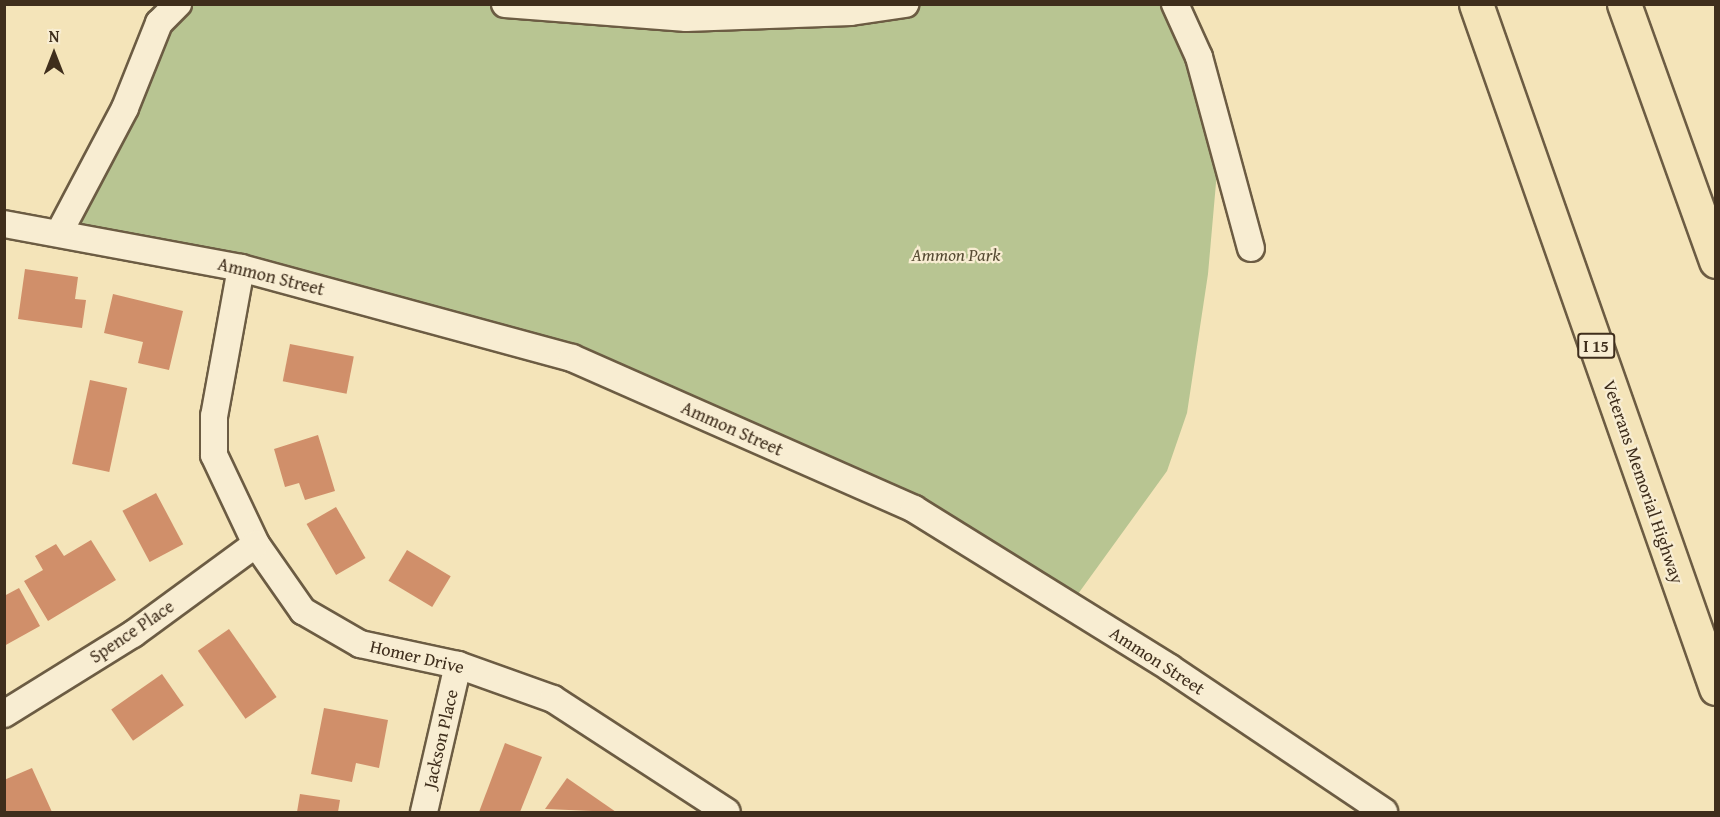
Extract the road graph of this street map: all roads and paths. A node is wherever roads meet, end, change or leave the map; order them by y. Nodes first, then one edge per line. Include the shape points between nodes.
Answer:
1 (178, 4) edge
2 (506, 4) edge
3 (905, 4) edge
4 (1175, 4) edge
5 (1476, 4) edge
6 (1624, 4) edge
7 (4, 224) edge
8 (60, 231) junction
9 (1251, 248) dead end
10 (1716, 261) edge
11 (241, 268) junction
12 (256, 543) junction
13 (458, 665) junction
14 (1716, 688) edge
15 (4, 714) edge
16 (424, 813) edge
17 (727, 813) edge
18 (1384, 813) edge

1 - 8 street via 159,23 125,108
2 - 3 street via 686,18 851,12
4 - 9 street via 1198,57
5 - 14 highway, Veterans Memorial Highway / I 15
6 - 10 highway
7 - 8 street, Ammon Street
8 - 11 street, Ammon Street
11 - 12 street, Homer Drive via 214,416 214,454
11 - 18 street, Ammon Street via 572,358 914,509 1170,668
12 - 13 street, Homer Drive via 303,611 360,644
12 - 15 street, Spence Place via 133,634
13 - 16 street, Jackson Place
13 - 17 street, Homer Drive via 553,699

